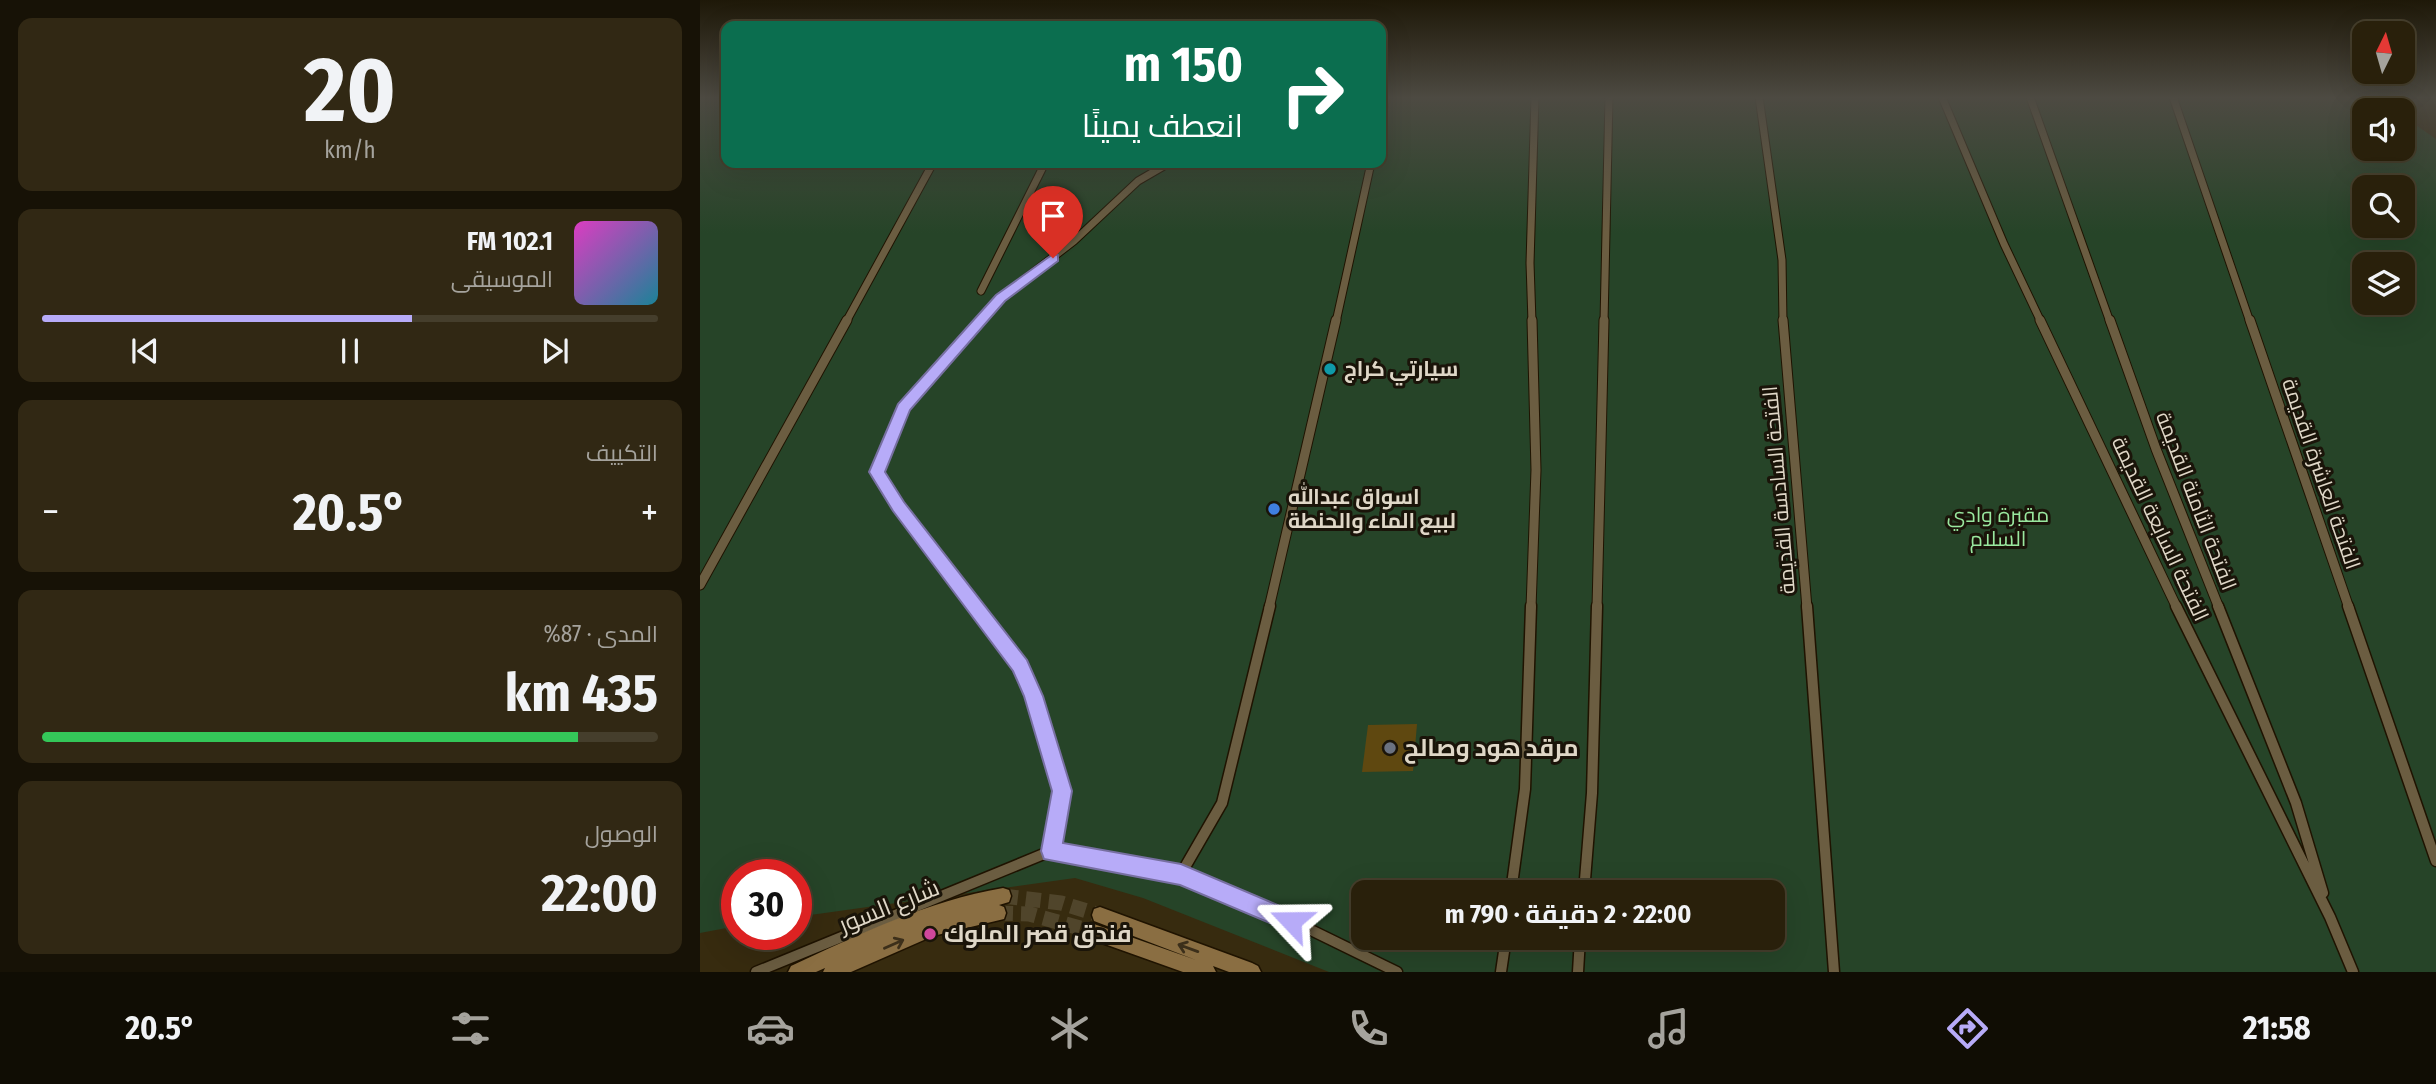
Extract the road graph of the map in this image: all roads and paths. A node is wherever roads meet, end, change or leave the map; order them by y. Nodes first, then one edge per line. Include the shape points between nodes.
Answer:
1 (1534, 142) edge
2 (1608, 142) edge
3 (1766, 142) edge
4 (1961, 142) edge
5 (2046, 142) edge
6 (2189, 142) edge
7 (930, 168) edge
8 (1042, 168) edge
9 (1160, 168) edge
10 (1370, 168) edge
11 (981, 291) dead end
12 (700, 585) edge
13 (1051, 851) junction
14 (2436, 861) edge
15 (1181, 874) junction
16 (1513, 880) edge
17 (1585, 880) edge
18 (1100, 915) tunnel mouth
19 (2330, 917) junction
20 (1091, 932) tunnel mouth
21 (1504, 950) edge
22 (1579, 950) edge
23 (756, 972) edge
24 (797, 972) edge
25 (832, 972) edge
26 (1207, 972) edge
27 (1252, 972) edge
28 (1397, 972) edge
29 (1501, 972) edge
30 (1578, 972) edge
31 (1835, 972) edge
32 (2353, 972) edge

1 - 16 street via 1530,263 1536,470 1525,789
2 - 17 street via 1592,793
3 - 31 street, الفتحة السادسة القديمة via 1783,260 1784,353
4 - 19 street, الفتحة السابعة القديمة via 2004,244 2189,633
5 - 19 street, الفتحة الثامنة القديمة via 2156,449 2296,803
6 - 14 street, الفتحة العاشرة القديمة
7 - 12 street
8 - 11 street
9 - 13 street via 1138,181 1074,241 1000,298 903,408 877,472 898,507 1020,666 1062,791
10 - 15 street via 1222,803
13 - 15 street
13 - 23 street
15 - 28 street
27 -> 18 main road
19 - 32 street, الفتحة السابعة القديمة
20 - 26 main road
21 - 29 street
22 - 30 street
25 -> 24 main road, شارع السور via 940,925 1000,905 978,899 918,917

